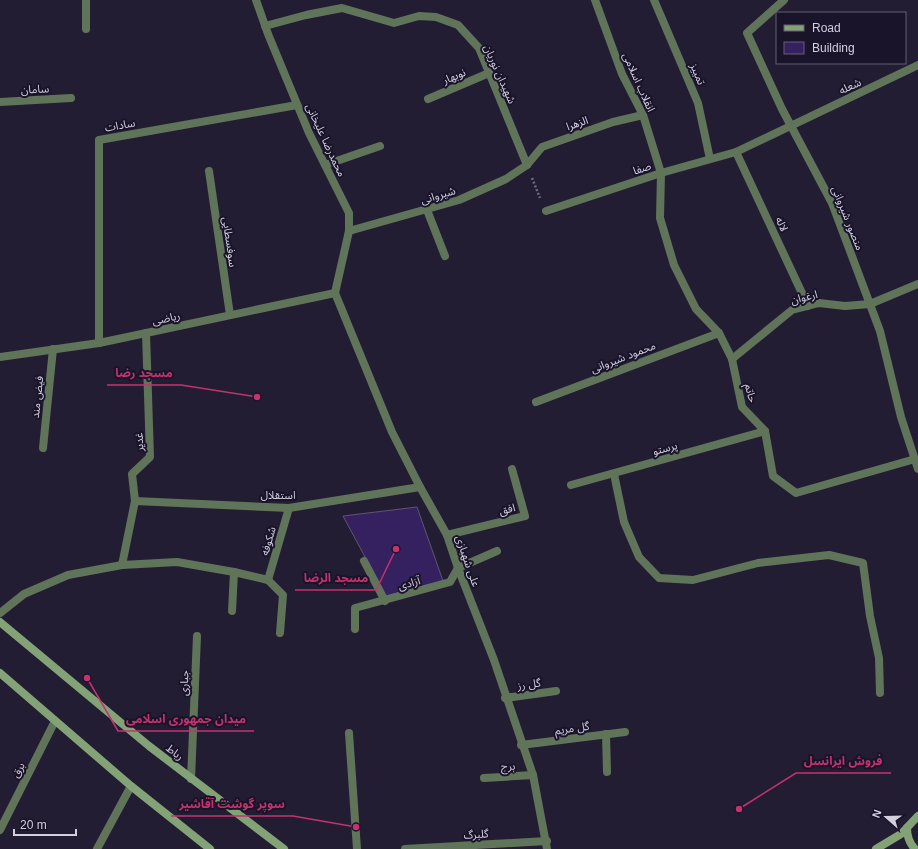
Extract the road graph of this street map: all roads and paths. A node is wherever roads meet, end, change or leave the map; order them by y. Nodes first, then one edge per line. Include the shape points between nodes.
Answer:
1 (86, 0) edge
2 (256, 0) edge
3 (595, 0) edge
4 (654, 0) edge
5 (784, 0) edge
6 (265, 26) junction
7 (86, 29) dead end
8 (918, 64) edge
9 (489, 73) junction
10 (71, 98) dead end
11 (428, 99) dead end
12 (0, 102) edge
13 (297, 105) junction
14 (642, 115) junction
15 (791, 126) junction
16 (380, 146) dead end
17 (736, 152) junction
18 (710, 159) junction
19 (325, 165) junction
20 (527, 165) junction
21 (209, 171) dead end
22 (662, 173) junction
23 (427, 210) junction
24 (546, 211) joint
25 (349, 231) junction
26 (445, 256) dead end
27 (918, 284) edge
28 (335, 293) junction
29 (870, 304) junction
30 (808, 306) junction
31 (230, 315) junction
32 (146, 333) junction
33 (719, 333) junction
34 (99, 343) junction
35 (53, 349) junction
36 (0, 357) edge
37 (732, 359) junction
38 (536, 402) dead end
39 (765, 431) junction
40 (43, 448) dead end
41 (915, 459) junction
42 (512, 469) dead end
43 (918, 469) edge
44 (614, 474) junction
45 (571, 485) dead end
46 (420, 487) junction
47 (134, 501) junction
48 (288, 508) junction
49 (447, 535) junction
50 (497, 551) dead end
51 (364, 561) dead end
52 (122, 565) junction
53 (458, 568) junction
54 (234, 572) junction
55 (268, 580) junction
56 (386, 600) junction
57 (232, 611) dead end
58 (0, 613) edge
59 (0, 622) edge
60 (355, 629) dead end
61 (280, 633) dead end
62 (197, 636) dead end
63 (0, 673) edge
64 (556, 691) dead end
65 (880, 693) dead end
66 (506, 698) junction
67 (55, 721) junction
68 (625, 732) dead end
69 (349, 733) dead end
70 (606, 734) junction
71 (521, 746) junction
72 (607, 772) dead end
73 (533, 776) junction
74 (484, 778) dead end
75 (191, 779) junction
76 (131, 786) junction
77 (918, 816) edge
78 (907, 828) junction
79 (0, 830) edge
80 (547, 845) edge
81 (97, 849) edge
82 (210, 849) edge
83 (284, 849) edge
84 (357, 849) edge
85 (405, 849) edge
86 (876, 849) edge
87 (915, 849) edge

1 - 7 street
2 - 6 street, محمدرضا علیخانی
3 - 14 street, انقلاب اسلامی via 622,74
4 - 18 street, تمییز via 698,103
5 - 15 street, منصور شیروانی via 746,33
6 - 9 street, شهیدان نوریان via 342,8 394,23 419,16 436,17 458,25 478,48
6 - 13 street, محمدرضا علیخانی
8 - 15 street, شعله
9 - 11 street, نوبهار
9 - 20 street, شهیدان نوریان
10 - 12 street, سامان
13 - 19 street, محمدرضا علیخانی
13 - 34 street, سادات via 99,140
14 - 20 street, الزهرا via 542,146
14 - 22 street, انقلاب اسلامی
15 - 17 street, صفا
15 - 29 street, منصور شیروانی via 832,203
16 - 19 street
17 - 18 street, صفا
17 - 30 street, لاله
18 - 22 street, صفا
19 - 25 street, محمدرضا علیخانی via 349,213
20 - 23 street, شیروانی via 506,179 459,200
20 - 24 path
21 - 31 street, سوفسطایی
22 - 24 street, صفا
22 - 33 street, حاتم via 660,218 674,265 696,309
23 - 25 street, شیروانی
23 - 26 street
25 - 28 street, محمدرضا علیخانی
27 - 29 street, ارغوان
28 - 31 street, ریاضی
28 - 46 street, علی شهبازی via 392,432
29 - 30 street, ارغوان via 845,306 819,303
29 - 41 street, منصور شیروانی
30 - 37 street, ارغوان via 792,310
31 - 32 street, ریاضی
32 - 34 street, ریاضی
32 - 47 street, غدیر via 150,457 132,474
33 - 37 street, حاتم
33 - 38 street, محمود شیروانی
34 - 35 street, ریاضی
35 - 36 street, ریاضی
35 - 40 street, فیض مند
37 - 39 street, حاتم via 742,407
39 - 41 street via 773,476 796,493
39 - 44 street, پرستو
41 - 43 street, منصور شیروانی
42 - 49 street, افق via 525,516
44 - 45 street, پرستو
44 - 65 street via 624,522 639,557 659,578 693,580 758,564 829,554 863,563 879,658
46 - 48 street, استقلال
46 - 49 street, علی شهبازی
47 - 48 street, استقلال
47 - 52 street, غدیر
48 - 55 street, شکوفه
49 - 53 street, علی شهبازی
50 - 53 street
51 - 56 street
52 - 54 street via 177,562
52 - 58 street via 68,575 24,594
53 - 56 street, آزادی via 450,582
53 - 66 street, علی شهبازی
54 - 55 street
54 - 57 street
55 - 61 street via 283,595
56 - 60 street, آزادی via 355,608
59 - 75 main road, رباط
62 - 75 street, جباری
63 - 67 main road
64 - 66 street, گل رز
66 - 71 street, علی شهبازی
67 - 76 main road
67 - 79 street, برق
68 - 70 street, گل مریم
69 - 84 street
70 - 71 street, گل مریم
70 - 72 street
71 - 73 street, علی شهبازی
73 - 74 street, برج
73 - 80 street, علی شهبازی
75 - 83 main road, رباط
76 - 81 street
76 - 82 main road
77 - 78 main road
78 - 86 main road
78 - 87 main road via 910,844
80 - 85 street, گلبرگ

